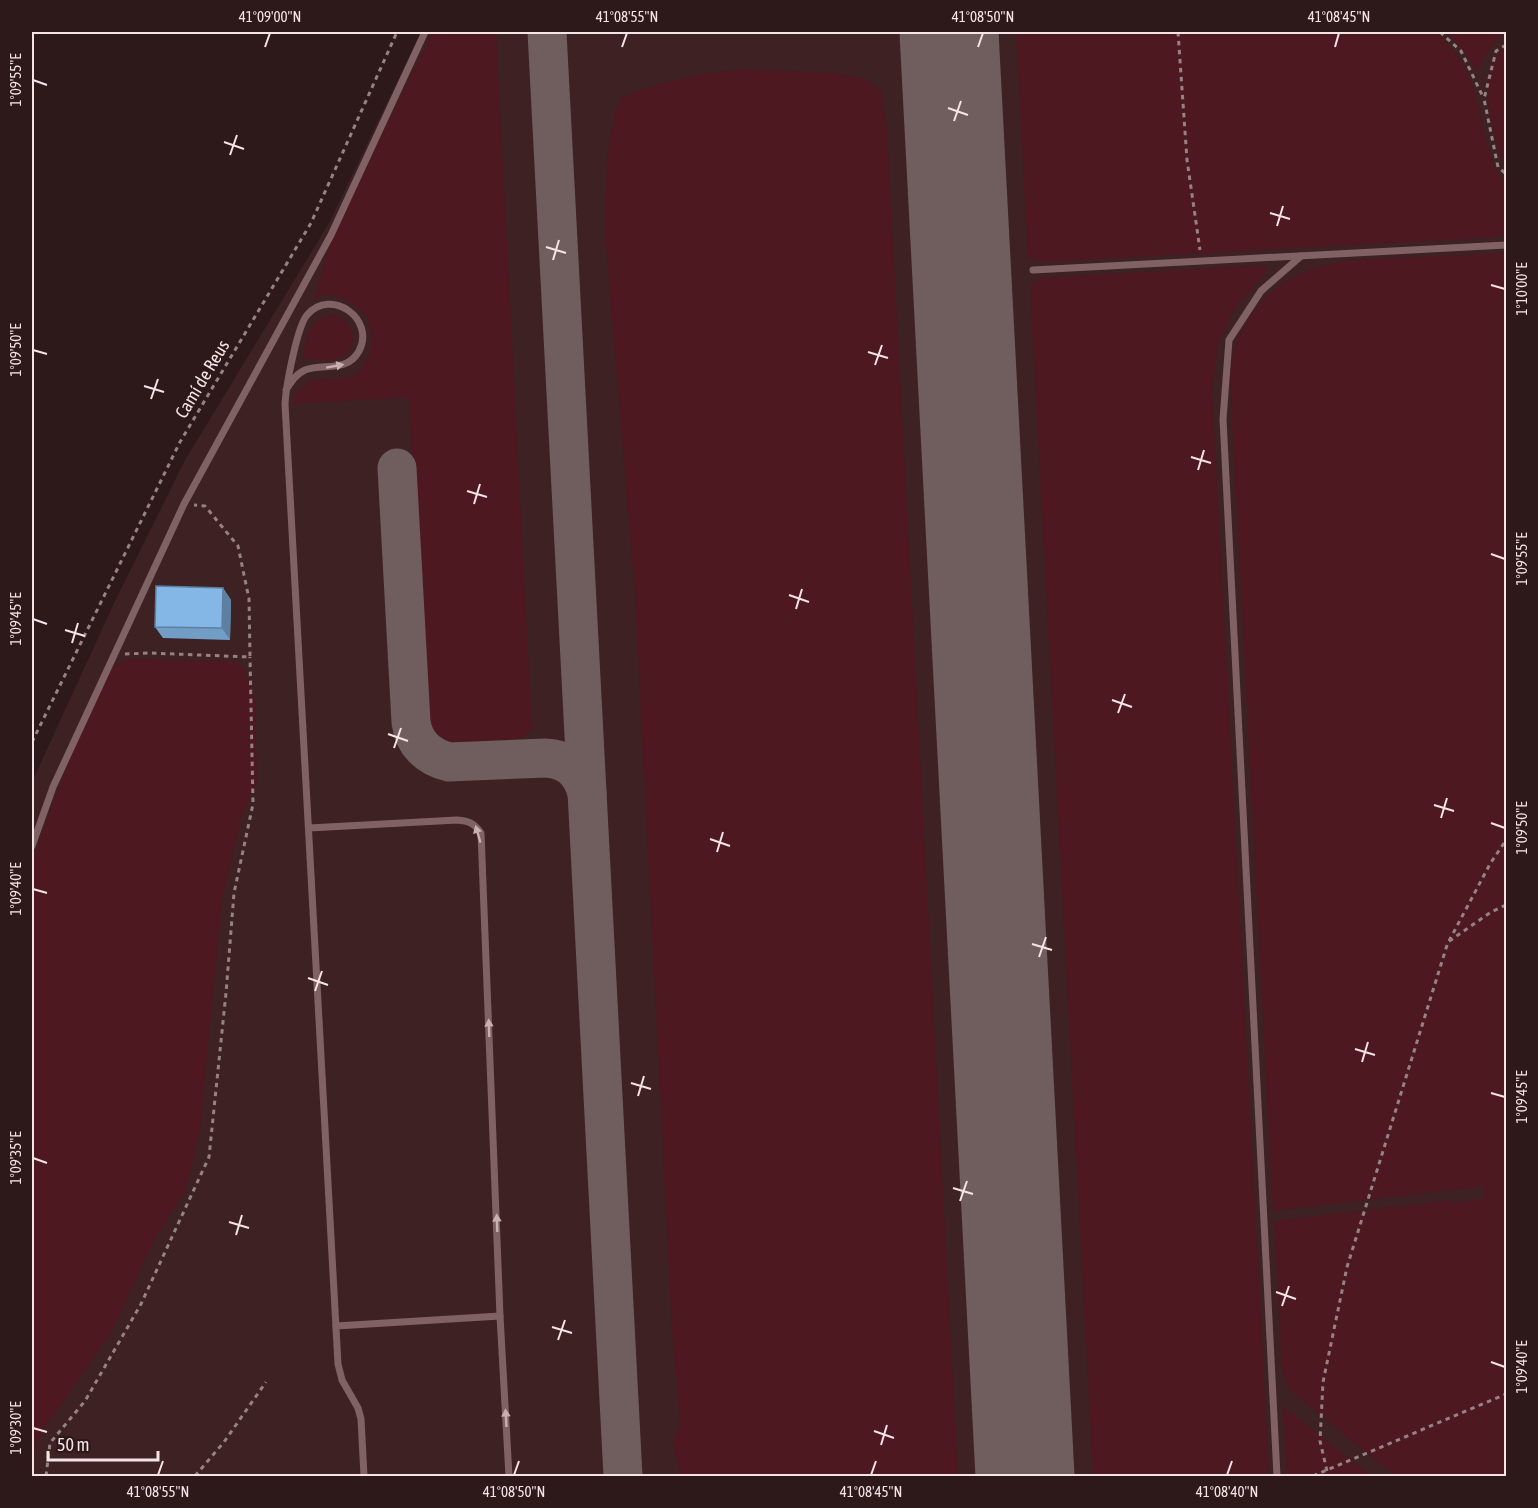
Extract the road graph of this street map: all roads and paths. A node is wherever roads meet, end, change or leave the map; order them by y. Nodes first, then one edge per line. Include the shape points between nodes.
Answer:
1 (397, 32) edge
2 (425, 32) edge
3 (1178, 32) edge
4 (1440, 32) edge
5 (1506, 45) edge
6 (1484, 99) junction
7 (1506, 174) edge
8 (1506, 245) edge
9 (1301, 256) junction
10 (1202, 261) junction
11 (1033, 270) dead end
12 (286, 390) junction
13 (184, 504) junction
14 (115, 654) junction
15 (250, 657) junction
16 (32, 742) edge
17 (309, 828) junction
18 (1506, 840) edge
19 (32, 846) edge
20 (1506, 905) edge
21 (1448, 942) junction
22 (501, 1316) junction
23 (336, 1326) junction
24 (266, 1382) dead end
25 (1506, 1394) edge
26 (1328, 1471) junction
27 (46, 1476) edge
28 (195, 1476) edge
29 (364, 1476) edge
30 (509, 1476) edge
31 (1277, 1476) edge
32 (1313, 1476) edge

1 - 16 path, Camí de Reus via 311,224 180,442
2 - 13 lane via 331,235
3 - 10 path via 1187,160
4 - 6 path via 1461,51
5 - 6 path via 1496,51
6 - 7 path via 1498,167
8 - 9 lane
9 - 10 lane
9 - 31 lane via 1261,291 1229,340 1223,419
10 - 11 lane
12 -> 12 lane via 292,379 306,370 335,368 353,359 359,351 360,322 347,308 327,304 317,307 303,321
12 - 17 lane
13 - 14 lane
13 - 15 path via 205,506 238,546 249,599
14 - 15 path
14 - 19 lane via 53,787
15 - 27 path via 253,804 234,893 209,1157 141,1304 85,1401 50,1443
22 -> 17 lane via 480,833 475,824 466,820
17 - 23 lane
18 - 21 path
20 - 21 path
21 - 26 path via 1347,1267 1323,1382 1320,1441
22 - 23 lane
30 -> 22 lane
23 - 29 lane via 342,1380 361,1419
24 - 28 path
25 - 26 path
26 - 32 path

